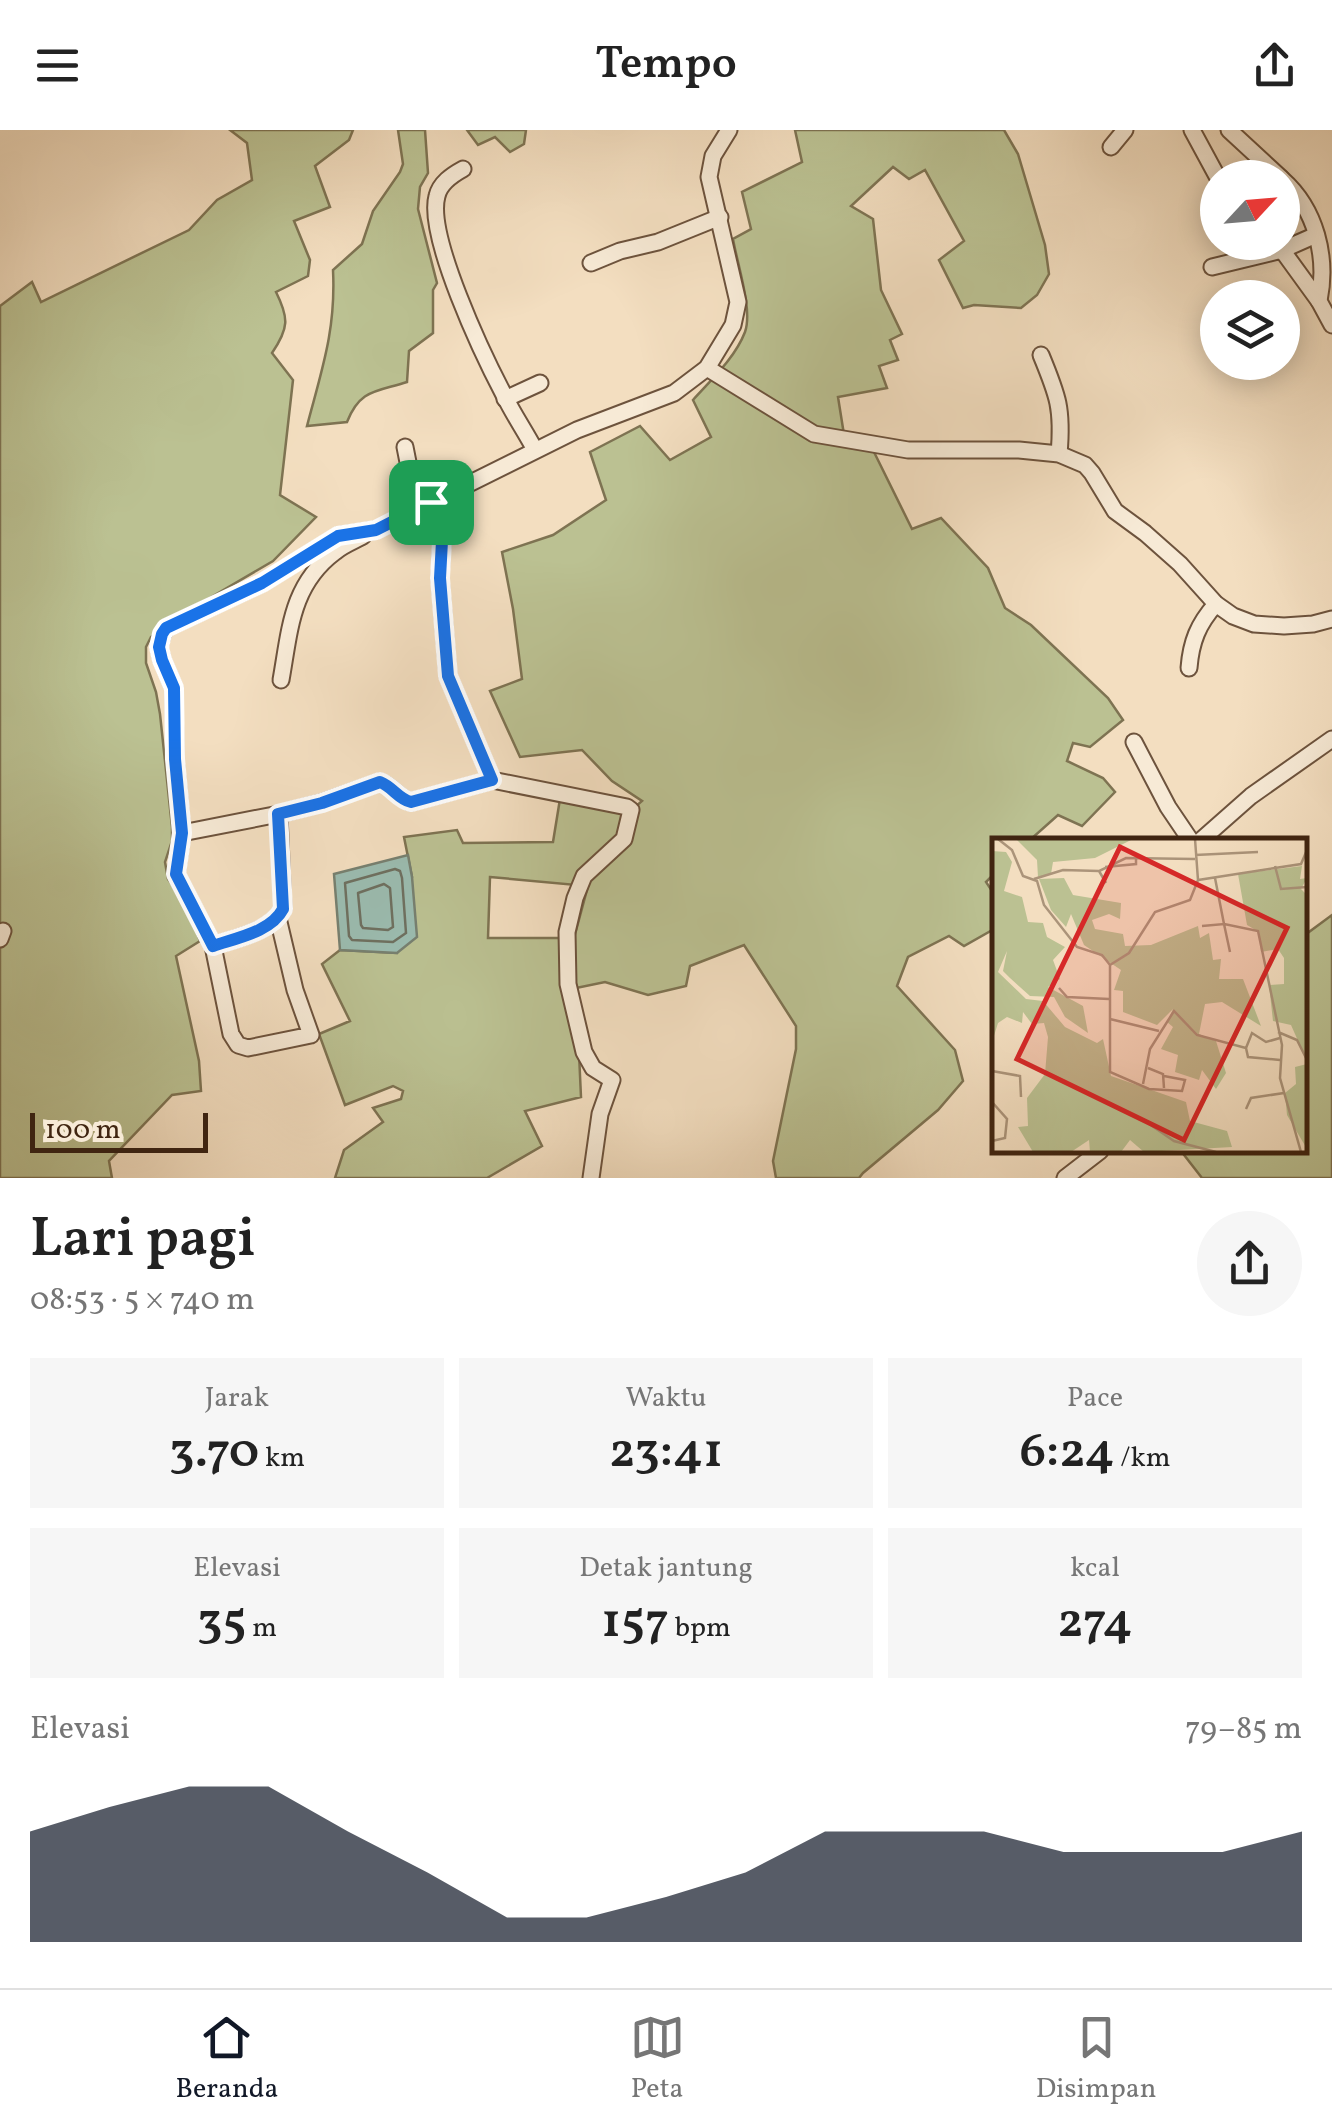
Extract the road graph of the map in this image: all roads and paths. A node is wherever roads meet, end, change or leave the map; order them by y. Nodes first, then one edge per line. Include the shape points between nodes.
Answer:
1 (729, 130) edge
2 (1124, 130) edge
3 (1192, 130) edge
4 (1229, 130) edge
5 (1111, 147) dead end
6 (1208, 160) edge
7 (1262, 160) edge
8 (463, 168) dead end
9 (1300, 198) edge
10 (720, 217) junction
11 (1316, 235) junction
12 (1300, 240) edge
13 (1234, 260) edge
14 (1289, 260) edge
15 (591, 263) dead end
16 (1212, 267) dead end
17 (1319, 301) junction
18 (1332, 325) edge
19 (1040, 355) dead end
20 (708, 368) junction
21 (540, 382) dead end
22 (505, 399) junction
23 (406, 447) dead end
24 (535, 450) junction
25 (1060, 454) junction
26 (424, 505) junction
27 (376, 530) junction
28 (1216, 604) junction
29 (1332, 619) edge
30 (1189, 668) dead end
31 (281, 680) dead end
32 (1332, 739) edge
33 (1134, 742) dead end
34 (492, 780) junction
35 (278, 814) junction
36 (182, 833) junction
37 (1189, 838) edge
38 (1202, 838) edge
39 (278, 918) junction
40 (213, 946) junction
41 (1096, 1153) edge
42 (590, 1178) edge
43 (1065, 1178) edge

1 - 10 street via 710,166
2 - 5 street
3 - 6 street
4 - 7 street
8 - 22 street via 436,197 438,228
9 - 11 street
10 - 15 street
10 - 20 street via 738,302
11 - 12 street
11 - 17 street
13 - 16 street
14 - 17 street
17 - 18 street
19 - 25 street via 1062,421
20 - 24 street via 674,393
20 - 25 street via 814,434 908,450
21 - 22 street
22 - 24 street
23 - 26 street
24 - 26 street
25 - 28 street via 1085,465 1114,511 1180,564
26 - 27 street
26 - 34 street via 442,541 448,676
27 - 31 street via 335,552 307,581 295,604
27 - 36 street via 338,536 162,634 159,647 174,688
28 - 29 street via 1254,624
28 - 30 street via 1195,633
32 - 38 street
33 - 37 street
34 - 35 street via 411,802 380,782
34 - 42 street via 631,810 624,839 584,876 567,932 568,984 584,1052 612,1080
35 - 36 street
35 - 39 street
36 - 40 street via 176,874
39 - 40 street
39 - 40 street via 311,1035 238,1045
41 - 43 street

